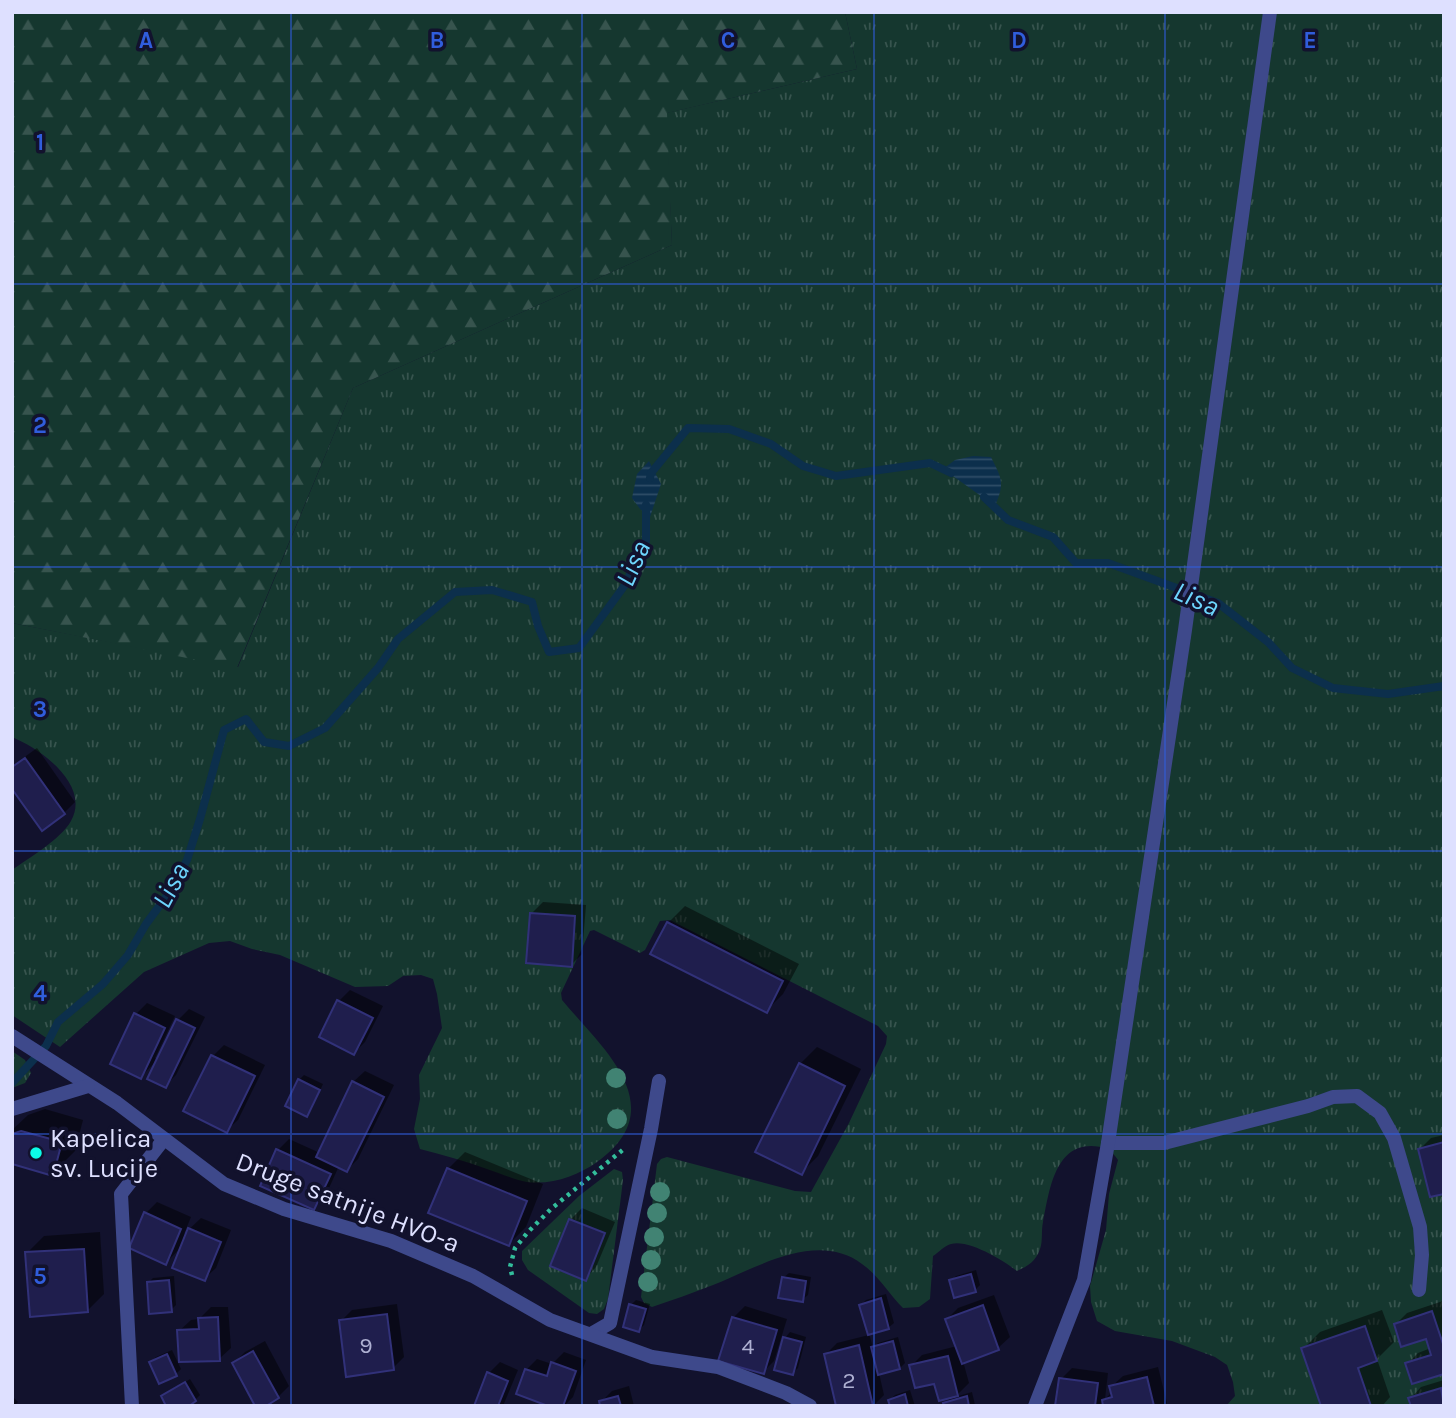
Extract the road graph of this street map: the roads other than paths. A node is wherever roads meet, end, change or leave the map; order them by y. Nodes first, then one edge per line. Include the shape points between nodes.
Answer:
1 (1270, 12) edge
2 (12, 1035) edge
3 (659, 1081) dead end
4 (88, 1086) junction
5 (12, 1108) edge
6 (164, 1139) junction
7 (1108, 1143) junction
8 (1419, 1290) dead end
9 (591, 1334) junction
10 (132, 1406) edge
11 (810, 1406) edge
12 (1035, 1406) edge

1 - 7 street
2 - 4 street, Druge satnije HVO-a
3 - 9 street via 610,1323
4 - 5 street
4 - 6 street, Druge satnije HVO-a
6 - 9 street, Druge satnije HVO-a via 224,1184 284,1209 391,1241 472,1276 550,1320
6 - 10 street via 121,1194
7 - 8 street via 1164,1143 1332,1097 1357,1096 1380,1113 1394,1139 1420,1227
7 - 12 street via 1084,1280
9 - 11 street, Druge satnije HVO-a via 652,1357 718,1367

